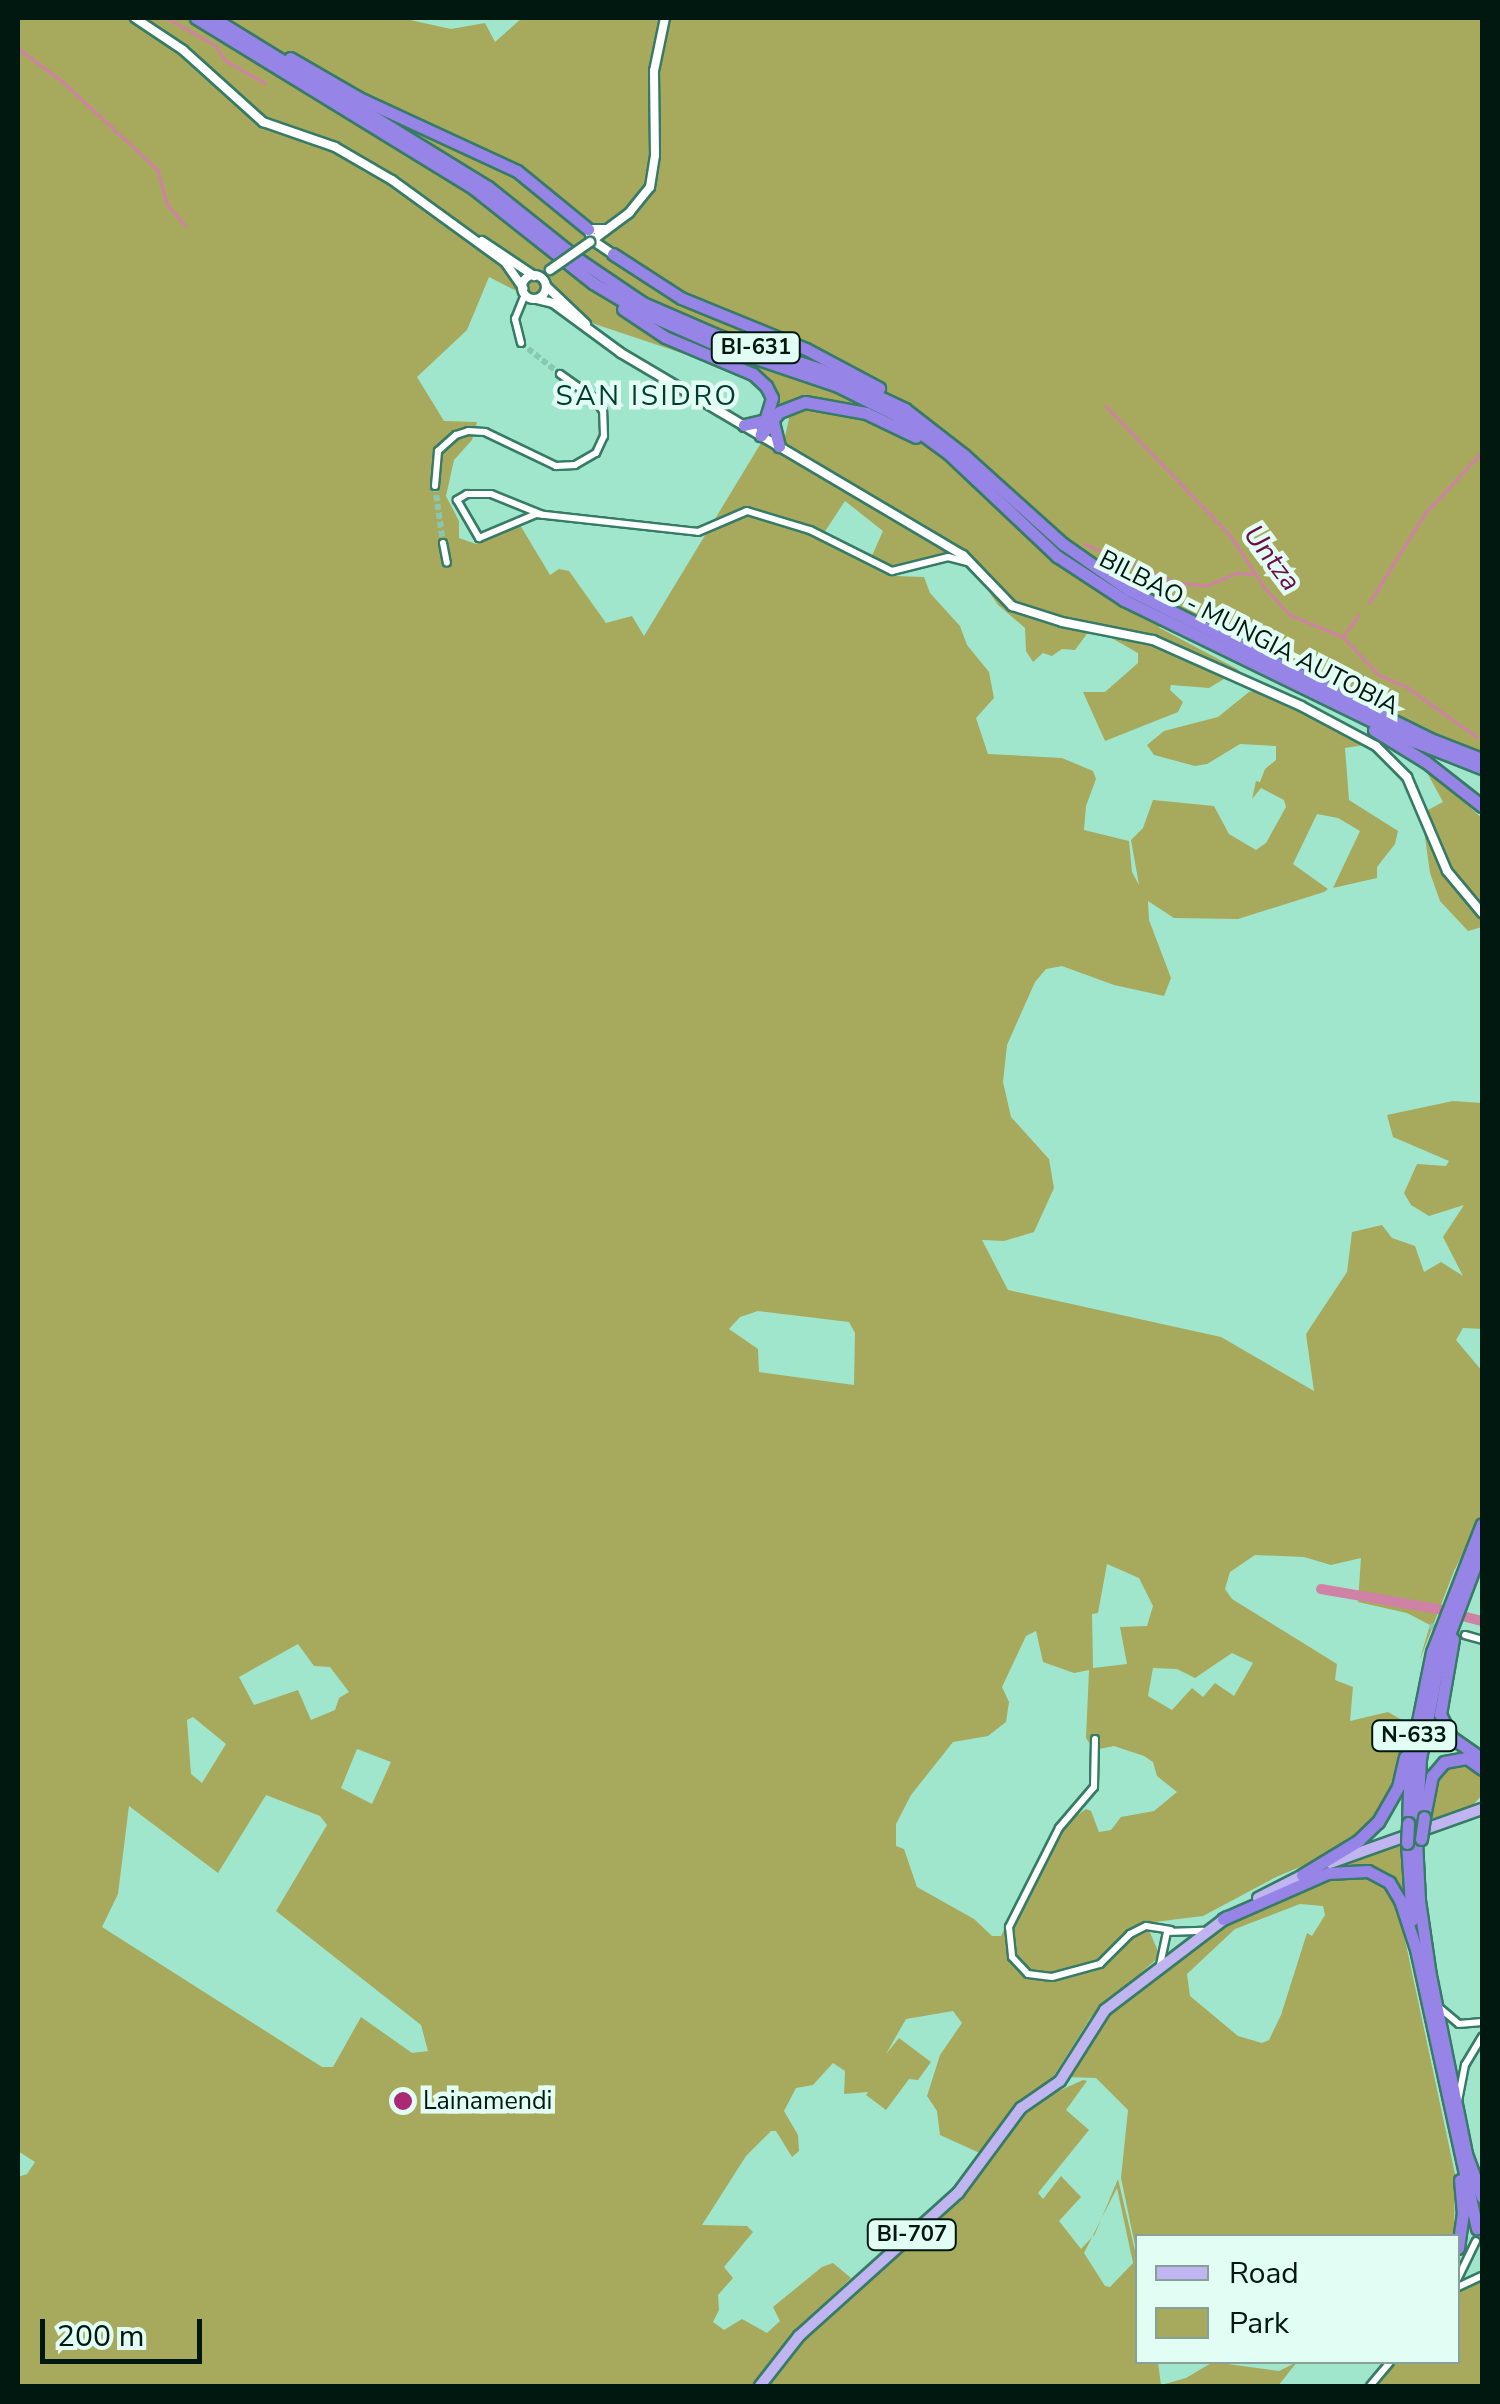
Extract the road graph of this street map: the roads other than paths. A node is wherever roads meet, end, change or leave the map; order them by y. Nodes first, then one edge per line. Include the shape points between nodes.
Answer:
1 (135, 18) edge
2 (196, 18) edge
3 (214, 18) edge
4 (666, 18) edge
5 (456, 226) junction
6 (610, 228) junction
7 (590, 237) junction
8 (613, 254) junction
9 (550, 270) junction
10 (534, 276) junction
11 (594, 283) junction
12 (545, 284) junction
13 (523, 288) junction
14 (538, 298) junction
15 (523, 299) dead end
16 (521, 343) dead end
17 (607, 344) junction
18 (560, 374) tunnel mouth
19 (905, 410) junction
20 (769, 421) junction
21 (744, 425) junction
22 (760, 435) junction
23 (779, 446) junction
24 (435, 486) tunnel mouth
25 (1001, 504) junction
26 (543, 515) junction
27 (442, 542) tunnel mouth
28 (973, 563) junction
29 (447, 564) dead end
30 (1328, 701) junction
31 (1482, 759) edge
32 (1482, 768) edge
33 (1482, 806) edge
34 (1482, 913) edge
35 (1482, 1524) edge
36 (1482, 1547) edge
37 (1472, 1569) junction
38 (1465, 1635) tunnel mouth
39 (1482, 1640) edge
40 (1432, 1652) junction
41 (1095, 1740) dead end
42 (1482, 1758) edge
43 (1482, 1770) edge
44 (1479, 1808) edge
45 (1416, 1820) junction
46 (1415, 1841) junction
47 (1302, 1875) junction
48 (1223, 1920) junction
49 (1141, 1929) junction
50 (1210, 1929) junction
51 (1173, 1932) junction
52 (1164, 1940) junction
53 (1420, 1948) junction
54 (1180, 1950) junction
55 (1160, 1965) junction
56 (1434, 1996) junction
57 (1482, 2022) edge
58 (1482, 2038) edge
59 (1458, 2108) junction
60 (1456, 2146) junction
61 (1482, 2197) edge
62 (1478, 2229) edge
63 (1460, 2234) edge
64 (1482, 2250) edge
65 (1460, 2273) edge
66 (1388, 2364) edge
67 (760, 2386) edge
68 (1370, 2386) edge

1 - 5 street via 183,50 253,115 356,157
2 - 11 highway, BILBAO - MUNGIA AUTOBIA / BI-631 via 472,188
3 - 7 highway via 359,98 517,171
3 - 19 highway, BILBAO - MUNGIA AUTOBIA / BI-631 via 488,187 644,303 836,376
4 - 6 street via 654,70 654,176 640,203
5 - 10 street
5 - 13 street via 513,270
6 - 7 street
6 - 8 street
7 - 8 street
7 - 9 street, bridge
8 - 19 highway via 681,298 834,363
9 - 10 street
9 - 12 street
10 - 12 street
10 - 13 street
11 - 20 highway via 665,337 753,374 772,398
11 - 25 highway, BILBAO - MUNGIA AUTOBIA / BI-631 via 671,326 878,406 949,454
12 - 14 street
12 - 17 street
13 - 14 street
14 - 17 street
15 - 16 street via 515,319
17 - 21 street
18 - 24 street via 600,404 606,428 596,453 556,466 485,432 456,434 438,452
19 - 31 highway, BILBAO - MUNGIA AUTOBIA / BI-631 via 1062,544 1129,590
20 - 21 highway
20 - 22 highway
20 - 23 highway
20 - 25 highway via 805,402 866,413 922,442
21 - 22 street
22 - 23 street
23 - 28 street
25 - 30 highway, BILBAO - MUNGIA AUTOBIA / BI-631 via 1056,556 1124,600
26 - 26 street via 491,494 456,500 479,538
26 - 28 street via 698,532 747,511 810,530 892,570 948,557
27 - 29 street
28 - 34 street via 1004,600 1023,611 1153,640 1376,746 1407,777 1447,871
30 - 32 highway, BILBAO - MUNGIA AUTOBIA / BI-631
30 - 33 highway
35 - 40 highway, N-633
36 - 37 highway, N-633
37 - 42 highway via 1443,1677 1440,1714 1451,1737
37 - 45 highway, N-633 via 1438,1664
38 - 39 street
40 - 45 highway, N-633 via 1410,1761
40 - 47 highway via 1386,1811 1358,1841
41 - 49 street via 1094,1786 1059,1828 1009,1928 1012,1957 1019,1969 1036,1976 1084,1971 1109,1959
43 - 45 highway via 1467,1758 1444,1762
44 - 47 main road, BI-707
45 - 46 highway, N-633, bridge
46 - 53 highway, N-633
46 - 53 highway, N-633
47 - 48 main road, BI-707
48 - 50 main road, BI-707
48 - 53 highway via 1328,1873 1368,1871 1395,1890
49 - 51 street via 1152,1925
49 - 52 street
50 - 51 street
50 - 54 main road, BI-707
51 - 52 street
51 - 54 street
52 - 54 street
52 - 55 street
53 - 56 highway
53 - 60 highway
54 - 55 main road, BI-707
55 - 67 main road, BI-707 via 1093,2024 1060,2082 1021,2108 958,2193 799,2336
56 - 57 street via 1450,2020
56 - 59 highway
58 - 59 street via 1464,2065
59 - 61 highway
60 - 62 highway
60 - 63 highway
62 - 64 street
62 - 65 street
66 - 68 street

